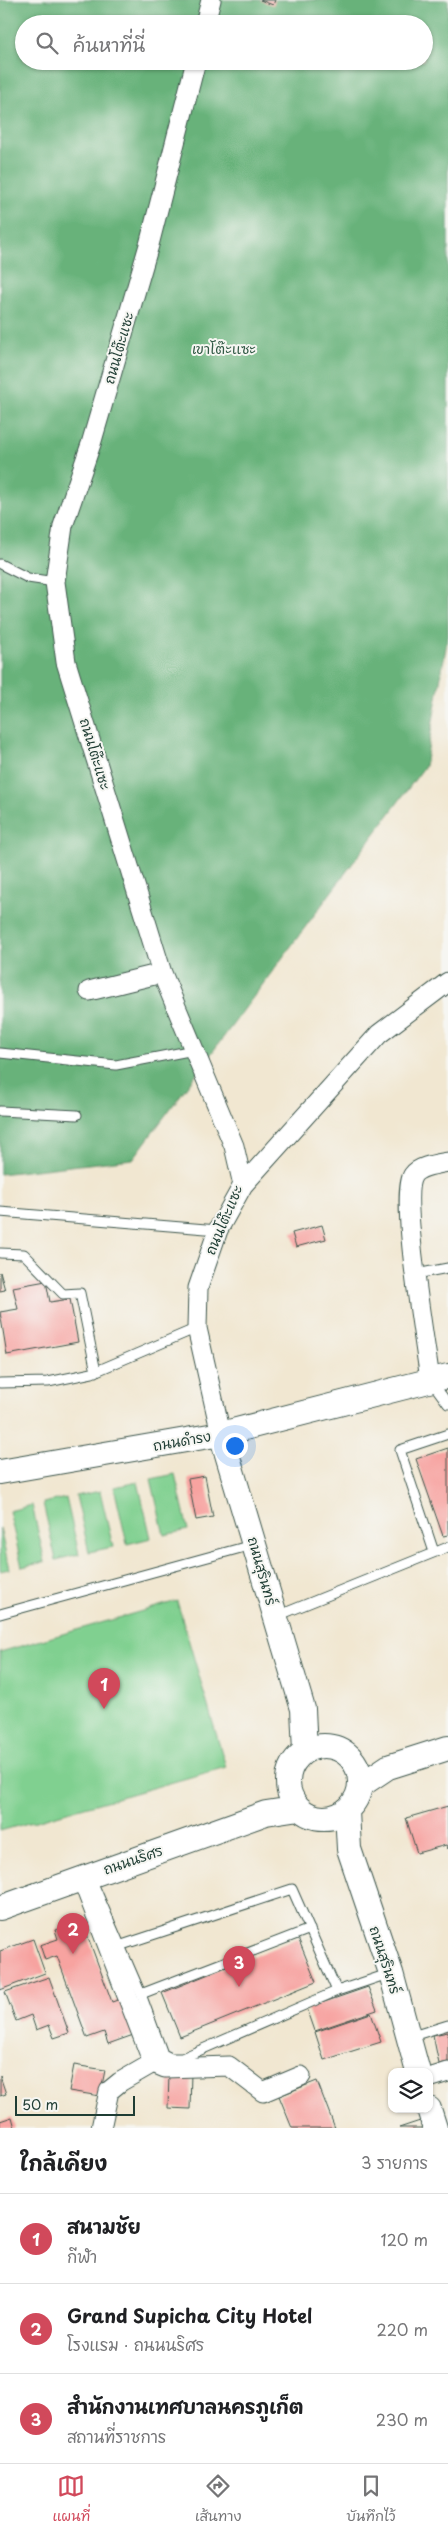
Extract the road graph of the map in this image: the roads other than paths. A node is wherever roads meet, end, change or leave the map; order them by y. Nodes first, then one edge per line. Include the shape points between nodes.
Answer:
1 (211, 0) edge
2 (207, 15) edge
3 (194, 70) edge
4 (0, 564) edge
5 (54, 582) junction
6 (162, 973) junction
7 (448, 982) edge
8 (89, 991) dead end
9 (194, 1050) junction
10 (0, 1053) edge
11 (0, 1111) edge
12 (76, 1115) dead end
13 (448, 1162) edge
14 (243, 1185) junction
15 (0, 1212) edge
16 (218, 1230) junction
17 (0, 1253) edge
18 (448, 1268) edge
19 (416, 1274) junction
20 (197, 1328) junction
21 (96, 1372) junction
22 (439, 1378) edge
23 (0, 1383) edge
24 (448, 1404) edge
25 (221, 1434) junction
26 (448, 1434) edge
27 (0, 1472) edge
28 (254, 1544) junction
29 (448, 1547) edge
30 (434, 1552) junction
31 (0, 1614) edge
32 (276, 1617) junction
33 (448, 1748) edge
34 (316, 1749) junction
35 (358, 1774) junction
36 (294, 1799) junction
37 (337, 1815) junction
38 (86, 1877) junction
39 (0, 1908) edge
40 (310, 1929) junction
41 (122, 1945) junction
42 (391, 1973) junction
43 (337, 1991) junction
44 (141, 1994) junction
45 (448, 2026) edge
46 (409, 2037) junction
47 (153, 2063) junction
48 (417, 2068) edge
49 (448, 2072) edge
50 (301, 2076) dead end
51 (433, 2077) edge
52 (430, 2113) edge
53 (101, 2128) edge
54 (434, 2128) edge

1 - 2 street
3 - 5 street, ถนนโต๊ะแซะ via 149,245 91,444 63,526
4 - 5 lane via 28,578
5 - 6 street, ถนนโต๊ะแซะ via 66,662
6 - 8 street
6 - 9 street, ถนนโต๊ะแซะ
7 - 14 street via 379,1034
9 - 10 lane via 116,1065
9 - 14 street, ถนนโต๊ะแซะ via 234,1146
11 - 12 lane
13 - 19 street via 414,1172 409,1182 410,1238
14 - 16 street, ถนนโต๊ะแซะ
15 - 16 lane
16 - 20 street, ถนนโต๊ะแซะ via 198,1288
17 - 21 lane via 24,1254 63,1294 80,1293
18 - 19 lane
19 - 22 street
20 - 21 lane
20 - 25 street, ถนนโต๊ะแซะ
21 - 23 lane via 48,1382
22 - 24 lane
22 - 25 street, ถนนดำรง
25 - 27 street, ถนนดำรง
25 - 28 street, ถนนสุรินทร์
26 - 30 lane via 400,1450
28 - 31 lane
28 - 32 street, ถนนสุรินทร์
29 - 30 lane
30 - 32 lane
32 - 34 street, ถนนสุรินทร์
33 - 35 street
34 - 35 street via 338,1748 348,1755
34 - 36 street via 291,1768
35 - 37 street via 354,1804
36 - 37 street via 307,1815
36 - 38 street, ถนนนริศร via 266,1813
37 - 42 street, ถนนสุรินทร์
38 - 39 street, ถนนนริศร
38 - 41 lane
38 - 47 street
40 - 41 lane via 292,1889
40 - 43 lane
40 - 44 lane
41 - 44 lane
42 - 43 lane
42 - 46 street, ถนนสุรินทร์
43 - 44 lane via 182,2058 163,2054
45 - 46 lane
46 - 48 street, ถนนสุรินทร์
47 - 50 street via 165,2068 229,2066 263,2092
47 - 53 street via 109,2091
49 - 51 street
52 - 54 street

